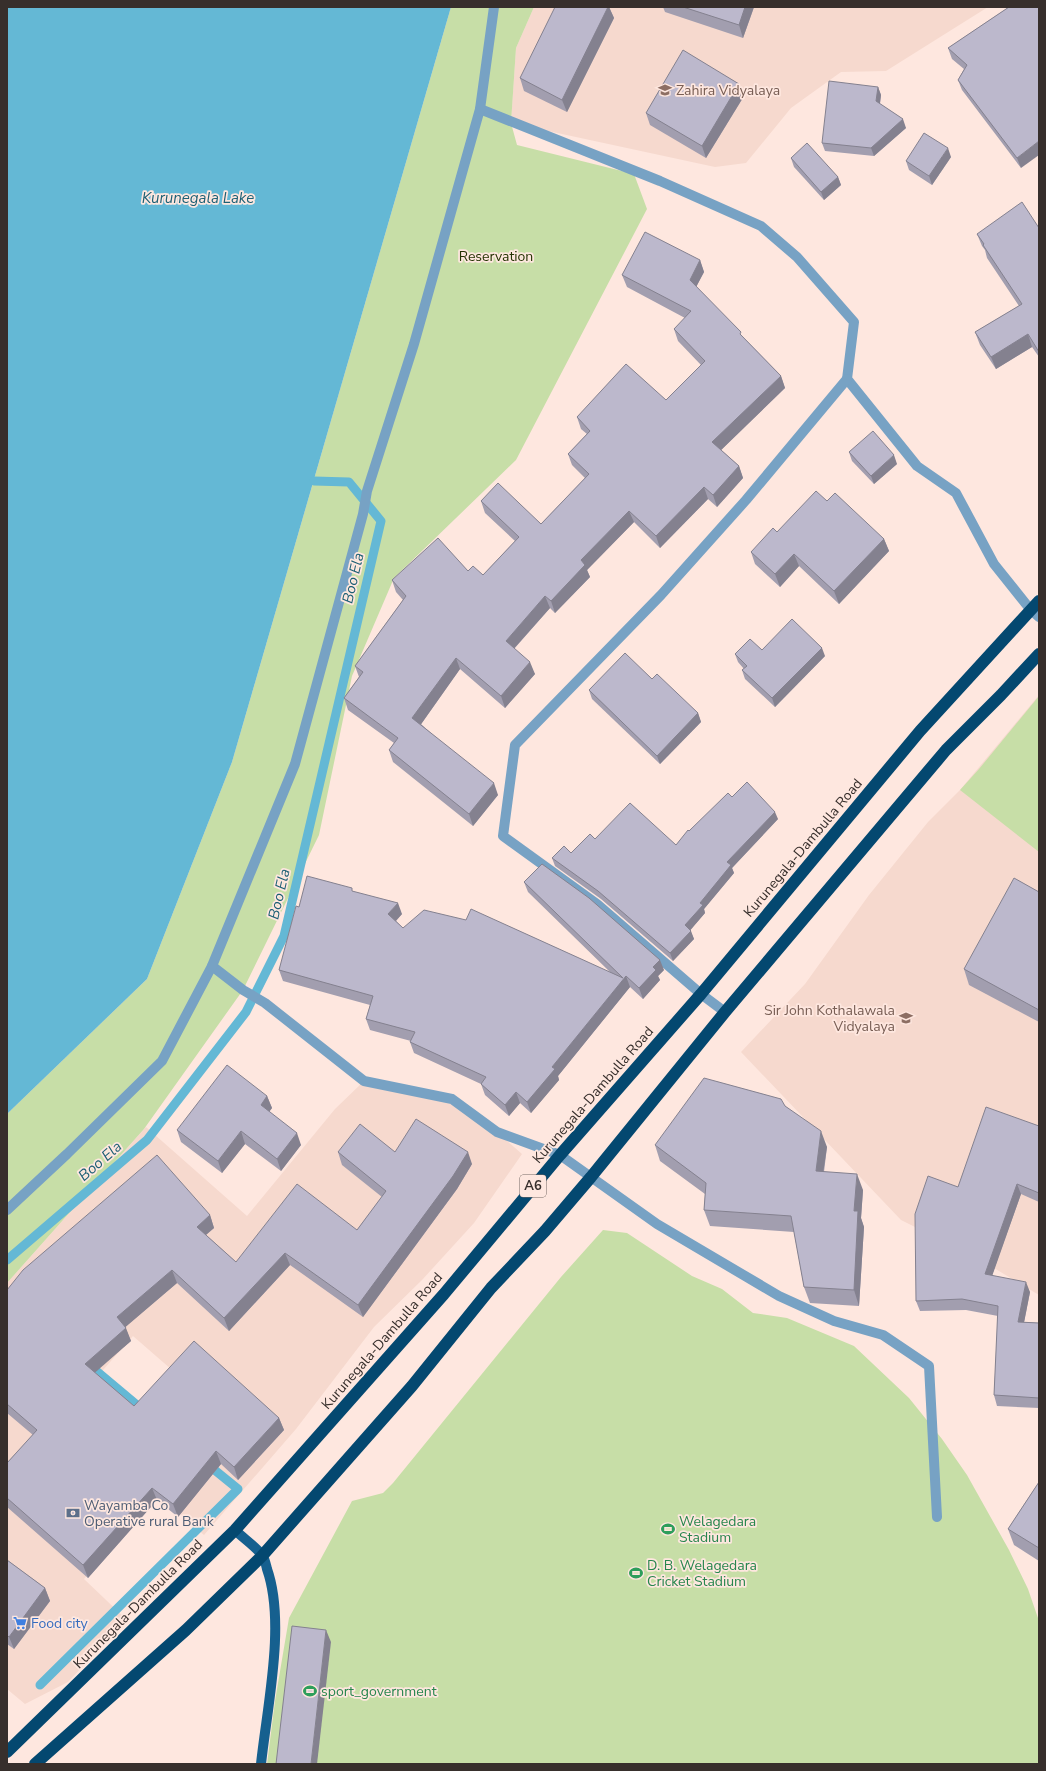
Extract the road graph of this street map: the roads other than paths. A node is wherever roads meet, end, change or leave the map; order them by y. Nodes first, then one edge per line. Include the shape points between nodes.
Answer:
1 (494, 7) edge
2 (480, 109) junction
3 (847, 380) junction
4 (1039, 601) edge
5 (1035, 613) edge
6 (1039, 654) edge
7 (212, 966) junction
8 (701, 994) junction
9 (725, 1012) junction
10 (560, 1155) junction
11 (591, 1177) junction
12 (7, 1210) edge
13 (937, 1517) dead end
14 (235, 1530) junction
15 (262, 1556) junction
16 (7, 1752) edge
17 (35, 1764) edge
18 (261, 1764) edge

1 - 2 street
2 - 3 street via 660,181 761,226 797,257 854,322
2 - 7 street via 414,344 367,491 295,764
3 - 5 street via 917,466 956,494 994,564
3 - 8 street via 746,500 661,595 515,745 503,836 597,904
4 - 5 highway, Kurunegala-Dambulla Road / A6
5 - 8 highway, Kurunegala-Dambulla Road / A6 via 920,731
6 - 9 highway via 946,750
7 - 10 street via 265,1003 364,1081 452,1099 497,1132
7 - 12 street via 162,1061
8 - 9 street
8 - 10 highway, Kurunegala-Dambulla Road / A6
9 - 11 highway
10 - 11 street
10 - 14 highway, Kurunegala-Dambulla Road / A6 via 401,1344
11 - 13 street via 657,1224 779,1296 834,1321 883,1335 929,1366
11 - 15 highway via 491,1288 412,1386
14 - 15 main road
14 - 16 highway, Kurunegala-Dambulla Road / A6
15 - 17 highway via 186,1630
15 - 18 main road via 270,1576 274,1598 275,1628

